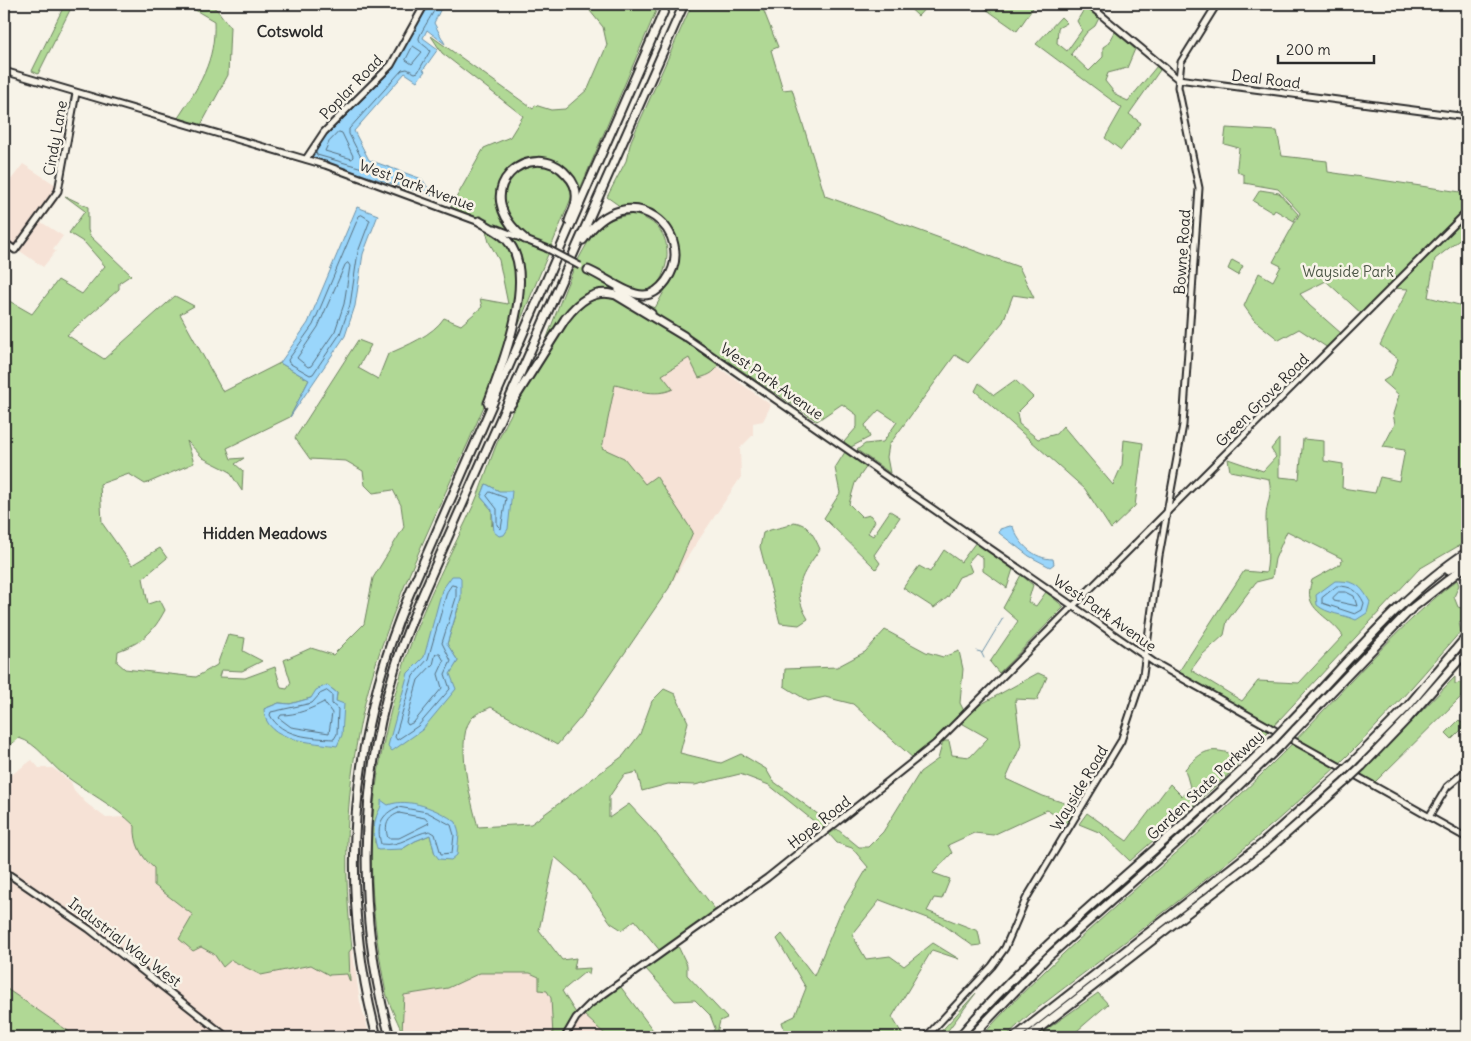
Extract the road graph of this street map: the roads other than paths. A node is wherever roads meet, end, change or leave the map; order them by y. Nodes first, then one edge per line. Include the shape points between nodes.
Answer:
1 (425, 4) edge
2 (667, 4) edge
3 (684, 4) edge
4 (1088, 4) edge
5 (1216, 4) edge
6 (1180, 62) junction
7 (1166, 70) junction
8 (4, 71) edge
9 (1178, 79) junction
10 (76, 93) junction
11 (1467, 117) edge
12 (306, 159) junction
13 (1467, 212) edge
14 (479, 222) junction
15 (525, 240) junction
16 (4, 242) edge
17 (563, 242) junction
18 (576, 250) junction
19 (588, 270) junction
20 (684, 336) junction
21 (499, 423) junction
22 (464, 469) junction
23 (1171, 492) junction
24 (1183, 497) junction
25 (1167, 514) junction
26 (1152, 529) junction
27 (1162, 536) junction
28 (1467, 552) edge
29 (1467, 560) edge
30 (1467, 565) edge
31 (1423, 587) junction
32 (1074, 606) junction
33 (1467, 636) edge
34 (1467, 651) edge
35 (1147, 658) junction
36 (1467, 770) edge
37 (1429, 816) junction
38 (1467, 838) edge
39 (4, 871) edge
40 (228, 1037) edge
41 (377, 1037) edge
42 (390, 1037) edge
43 (565, 1037) edge
44 (926, 1037) edge
45 (960, 1037) edge
46 (971, 1037) edge
47 (1015, 1037) edge
48 (1028, 1037) edge

1 - 12 street, Poplar Road via 390,66 324,132
2 - 17 highway
3 - 18 highway
4 - 7 street, Deal Road
5 - 6 street, Bowne Road
6 - 7 street via 1173,69
6 - 9 street, Bowne Road
7 - 9 street, Deal Road
8 - 10 street, West Park Avenue
9 - 11 street, Deal Road
9 - 23 street, Bowne Road via 1199,188 1183,425
10 - 12 street, West Park Avenue
10 - 16 street, Cindy Lane via 58,191 15,250
12 - 14 street, West Park Avenue
13 - 24 street, Green Grove Road
14 - 15 street, West Park Avenue
14 - 22 highway via 502,235 513,249 518,263 518,294 507,355
15 - 17 highway via 503,216 500,194 504,182 514,170 528,163 540,162 559,168 575,188 576,202
15 - 19 street, West Park Avenue, bridge
17 - 22 highway
18 - 19 highway via 597,222 622,210 637,210 651,215 670,236 674,253 672,269 664,284 652,293 635,294
18 - 21 highway
19 - 20 street, West Park Avenue
20 - 21 highway via 616,296 602,293 588,297 565,319
20 - 32 street, West Park Avenue
21 - 42 highway via 412,620 394,672 376,743 368,815 366,887 375,970
22 - 41 highway via 394,632 377,685 362,757 354,827 354,896 363,974
23 - 24 street
23 - 25 street, Bowne Road
24 - 25 street, Green Grove Road
25 - 26 street, Green Grove Road
25 - 27 street, Wayside Road
26 - 27 street
26 - 32 street, Green Grove Road
27 - 35 street, Wayside Road
28 - 31 highway, Garden State Parkway
29 - 31 highway
30 - 46 highway, Garden State Parkway, bridge via 1411,609 1281,746 1048,957
31 - 45 highway, Garden State Parkway, bridge via 1209,803 1041,951
32 - 35 street, West Park Avenue
32 - 43 street, Hope Road via 931,748 767,878 590,1004 576,1018
33 - 47 highway, bridge via 1408,706 1353,762 1263,843
34 - 48 highway, bridge via 1414,712 1345,782 1254,861
35 - 37 street, West Park Avenue
35 - 44 street, Wayside Road via 1138,696 1121,741 1026,899 1005,948
36 - 37 street via 1447,787
37 - 38 street, West Park Avenue
39 - 40 street, Industrial Way West via 86,927

